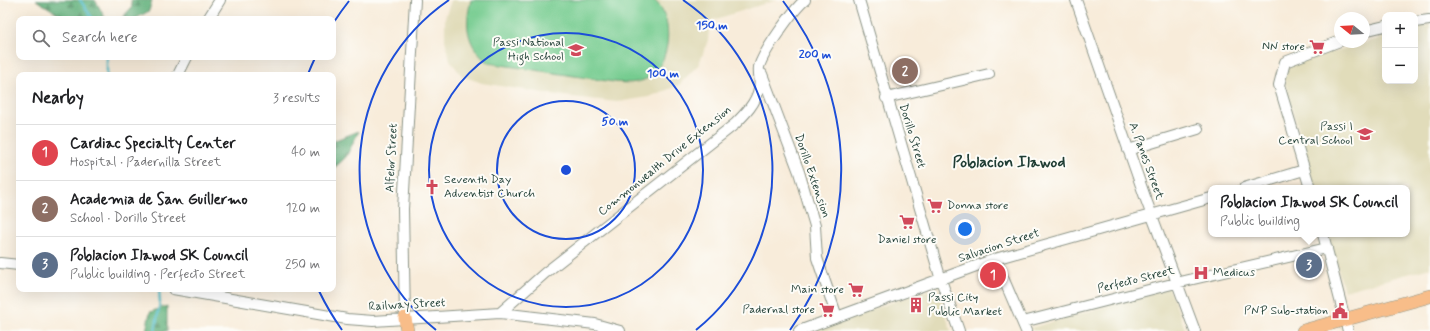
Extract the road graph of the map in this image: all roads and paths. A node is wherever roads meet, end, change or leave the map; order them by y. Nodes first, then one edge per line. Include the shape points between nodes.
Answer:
1 (220, 0) edge
2 (415, 0) edge
3 (804, 0) edge
4 (859, 0) edge
5 (1076, 0) edge
6 (210, 16) edge
7 (1429, 20) edge
8 (1418, 22) edge
9 (1382, 27) edge
10 (1370, 30) edge
11 (1334, 42) edge
12 (186, 60) edge
13 (759, 67) junction
14 (180, 72) edge
15 (989, 74) dead end
16 (886, 98) junction
17 (1198, 129) dead end
18 (1128, 150) junction
19 (1304, 170) junction
20 (1254, 185) edge
21 (1309, 185) edge
22 (1208, 199) edge
23 (1152, 215) junction
24 (1324, 237) edge
25 (1327, 248) junction
26 (995, 259) junction
27 (0, 263) edge
28 (16, 265) edge
29 (941, 280) junction
30 (1176, 283) junction
31 (190, 292) edge
32 (1430, 296) edge
33 (500, 313) junction
34 (837, 317) junction
35 (405, 318) junction
36 (1346, 325) edge
37 (1024, 327) edge
38 (407, 331) edge
39 (620, 331) edge
40 (799, 331) edge
41 (959, 331) edge
42 (1195, 331) edge
43 (1303, 331) edge

1 - 6 street
2 - 35 street, Alfelor Street via 403,209
3 - 13 street via 777,34
4 - 16 street, Dorillo Street
5 - 18 street, A. Panes Street
7 - 8 street
9 - 10 street
11 - 19 street via 1285,62 1279,85
12 - 14 street
13 - 33 street, Commonwealth Drive Extension via 760,89 750,110 545,273
13 - 34 street, Dorillo Extension via 799,172 815,226 817,258
15 - 16 street
16 - 29 street, Dorillo Street
17 - 18 street
18 - 23 street, A. Panes Street
19 - 20 street
19 - 21 street
22 - 23 street, Salvacion Street
23 - 26 street, Salvacion Street
23 - 30 street, A. Panes Street
24 - 25 street
25 - 30 street, Perfecto Street
25 - 36 street
26 - 29 street, Salvacion Street
26 - 37 street
27 - 28 street
29 - 34 street, Salvacion Street
29 - 41 street, Dorillo Street
30 - 37 street, Perfecto Street
30 - 42 street, A. Panes Street
31 - 35 street, Railway Street via 347,319 373,321
32 - 36 main road
33 - 35 street, Railway Street
33 - 39 street, Railway Street via 595,324
34 - 40 street, Salvacion Street
35 - 38 main road
36 - 43 main road

